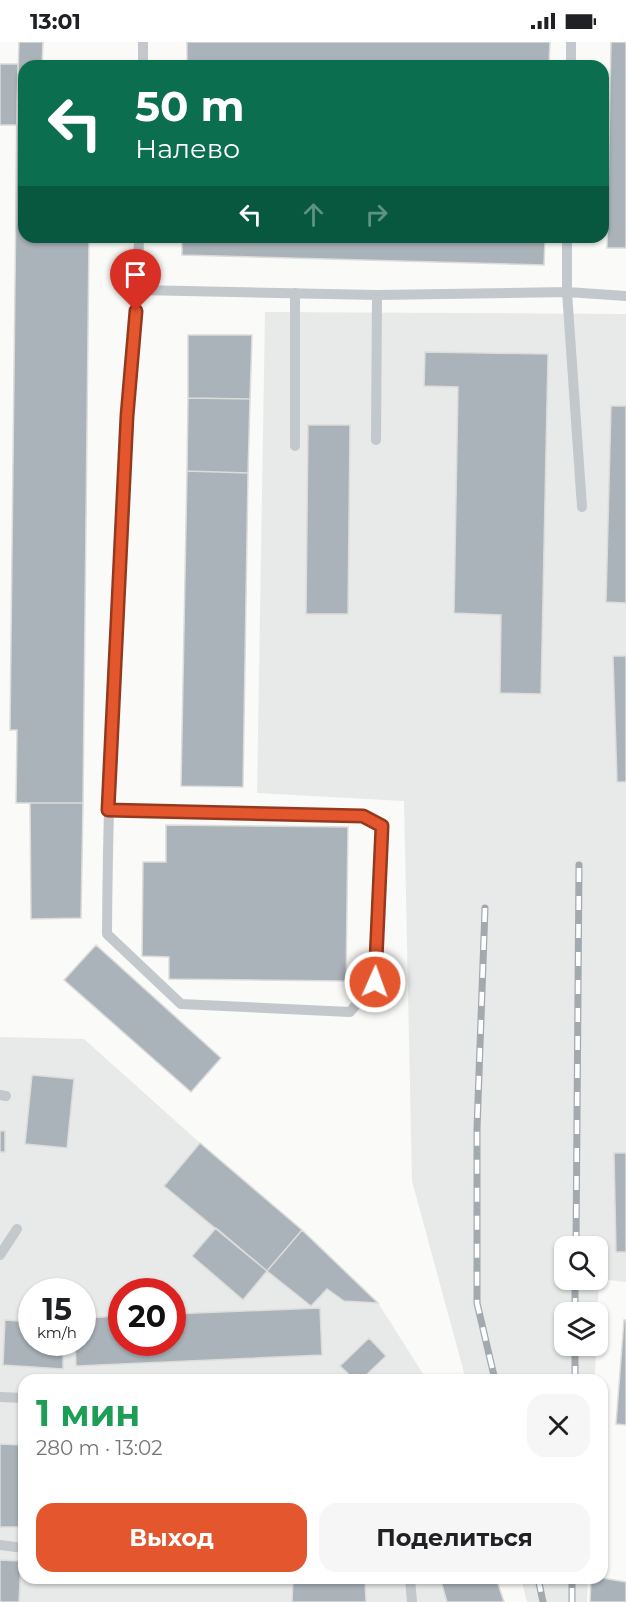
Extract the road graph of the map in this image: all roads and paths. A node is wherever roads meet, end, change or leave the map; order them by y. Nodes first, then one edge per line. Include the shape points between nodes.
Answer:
1 (143, 42) edge
2 (571, 42) edge
3 (143, 60) edge
4 (571, 60) edge
5 (140, 243) edge
6 (567, 243) edge
7 (138, 290) junction
8 (567, 292) junction
9 (295, 293) junction
10 (377, 295) junction
11 (626, 296) edge
12 (376, 440) dead end
13 (295, 446) dead end
14 (582, 507) dead end
15 (108, 810) junction
16 (17, 1229) dead end
17 (0, 1255) edge
18 (0, 1397) edge
19 (18, 1398) edge
20 (0, 1545) edge
21 (18, 1547) edge
22 (410, 1584) edge
23 (412, 1602) edge

1 - 3 lane
2 - 4 lane
5 - 7 lane
6 - 8 lane
7 - 9 lane
7 - 15 lane via 127,416
8 - 10 lane
8 - 11 lane
8 - 14 lane
9 - 10 lane
9 - 13 lane
10 - 12 lane
15 - 15 lane via 107,934 181,1004 350,1012 375,982 382,826 363,816
16 - 17 lane
18 - 19 lane
20 - 21 lane
22 - 23 lane

